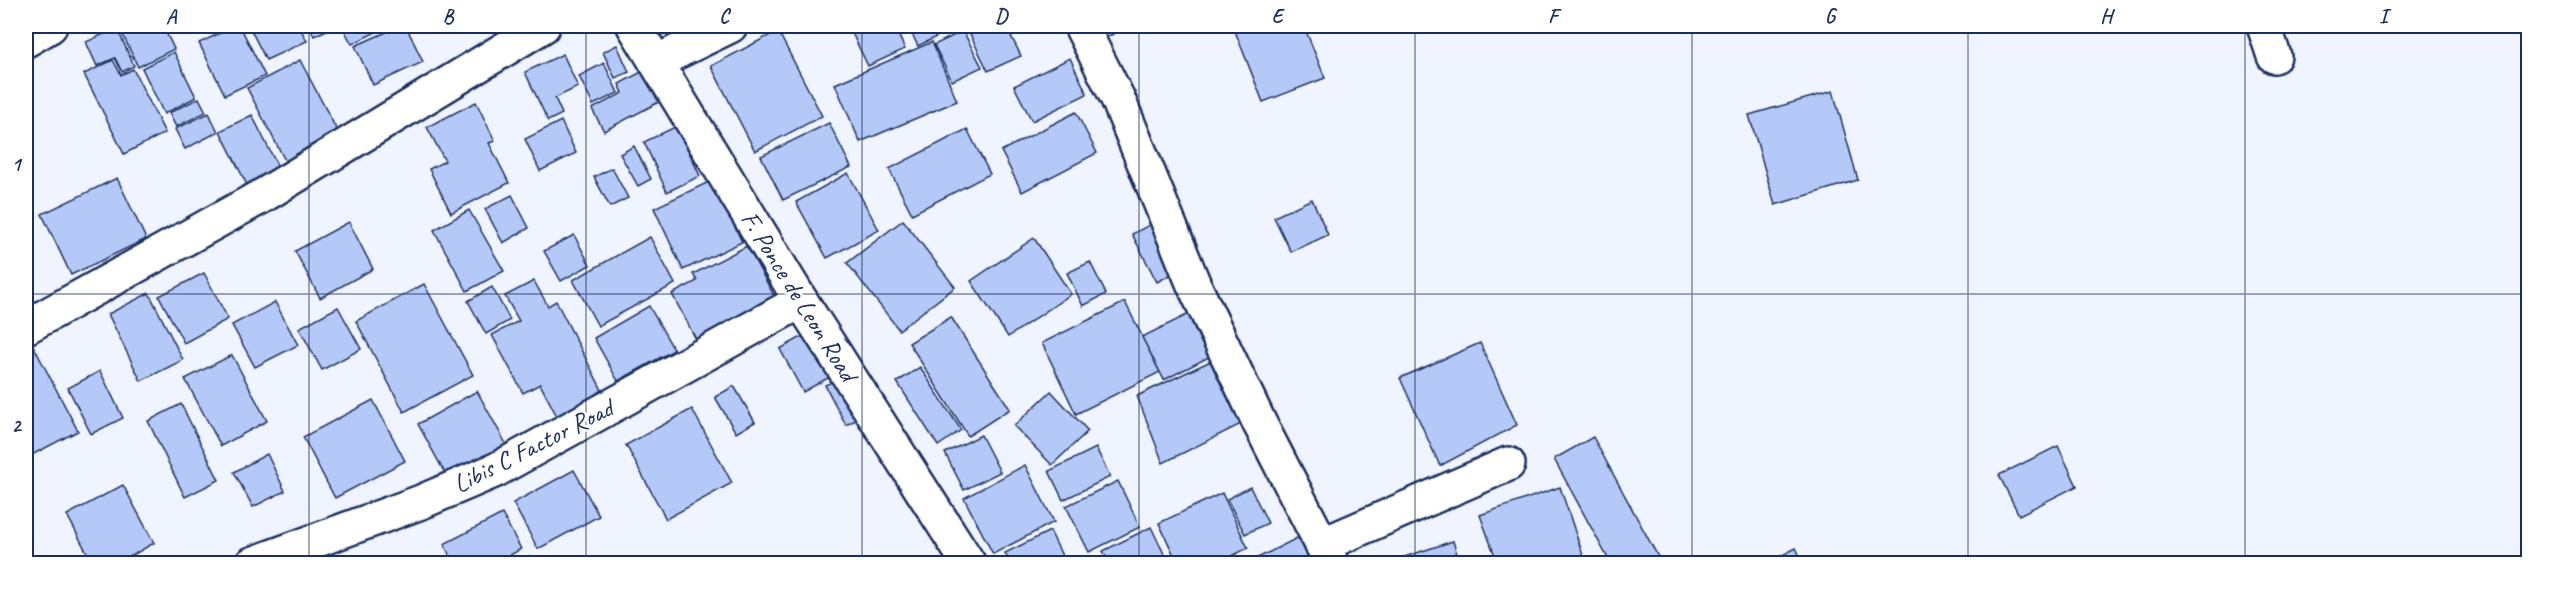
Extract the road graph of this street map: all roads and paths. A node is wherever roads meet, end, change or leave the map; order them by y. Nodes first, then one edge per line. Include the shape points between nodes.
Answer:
1 (50, 26) edge
2 (543, 26) edge
3 (634, 26) edge
4 (730, 26) edge
5 (1081, 26) edge
6 (2264, 26) edge
7 (26, 40) edge
8 (2274, 56) dead end
9 (656, 62) junction
10 (801, 301) junction
11 (26, 327) edge
12 (1508, 464) dead end
13 (1327, 554) edge
14 (252, 564) edge
15 (969, 564) edge

1 - 7 street
2 - 11 street via 264,195
3 - 9 street, F. Ponce de Leon Road
4 - 9 street
5 - 13 street via 1118,99 1194,285
6 - 8 street
9 - 10 street, F. Ponce de Leon Road
10 - 14 street, Libis C Factor Road via 496,470
10 - 15 street, F. Ponce de Leon Road
12 - 13 street

